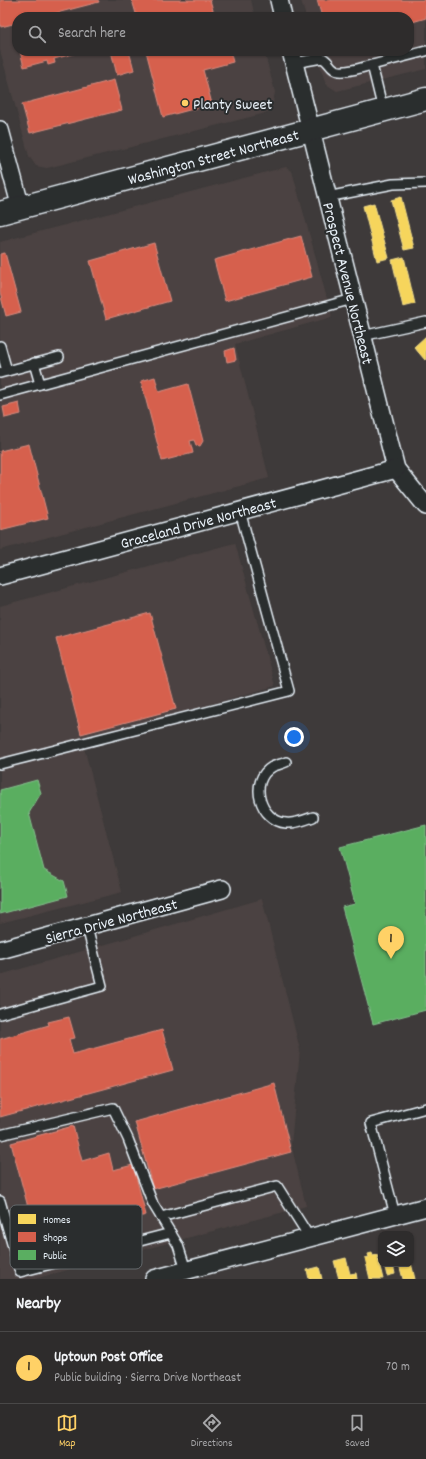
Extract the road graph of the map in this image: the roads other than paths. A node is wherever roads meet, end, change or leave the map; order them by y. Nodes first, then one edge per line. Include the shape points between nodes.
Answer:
1 (279, 0) edge
2 (282, 12) edge
3 (426, 52) edge
4 (414, 55) edge
5 (409, 56) edge
6 (293, 57) edge
7 (372, 65) junction
8 (426, 99) edge
9 (383, 110) junction
10 (0, 130) edge
11 (310, 130) junction
12 (426, 183) edge
13 (327, 197) junction
14 (21, 208) junction
15 (0, 213) edge
16 (353, 299) junction
17 (426, 322) edge
18 (362, 336) junction
19 (0, 346) edge
20 (59, 357) dead end
21 (34, 364) junction
22 (3, 372) edge
23 (40, 384) junction
24 (0, 395) edge
25 (396, 469) junction
26 (426, 506) edge
27 (240, 511) junction
28 (0, 576) edge
29 (286, 762) dead end
30 (0, 764) edge
31 (314, 817) dead end
32 (222, 889) dead end
33 (87, 926) junction
34 (0, 950) edge
35 (0, 1014) edge
36 (426, 1108) edge
37 (0, 1135) edge
38 (0, 1201) edge
39 (426, 1207) edge
40 (395, 1215) junction
41 (161, 1217) junction
42 (171, 1233) junction
43 (10, 1235) edge
44 (310, 1238) junction
45 (142, 1241) edge
46 (46, 1269) edge
47 (186, 1270) junction
48 (22, 1276) edge
49 (154, 1279) edge

1 - 2 street
3 - 4 lane
5 - 7 lane
6 - 7 lane via 326,59 334,69 344,72
6 - 11 street, Prospect Avenue Northeast
7 - 9 lane
8 - 9 street, Washington Street Northeast
9 - 11 street, Washington Street Northeast
10 - 14 street
11 - 13 street, Prospect Avenue Northeast
11 - 14 street, Washington Street Northeast
12 - 13 lane via 393,184
13 - 16 street, Prospect Avenue Northeast
14 - 15 street, Washington Street Northeast
16 - 18 street, Prospect Avenue Northeast
16 - 23 lane
17 - 18 lane
18 - 25 street, Prospect Avenue Northeast
19 - 22 lane
20 - 21 lane
21 - 22 lane
21 - 23 lane
23 - 24 lane
25 - 26 street, Prospect Avenue Northeast
25 - 27 street, Graceland Drive Northeast
27 - 28 street, Graceland Drive Northeast
27 - 30 lane via 289,691
29 - 31 lane via 271,768 262,778 260,801 275,821 287,823
32 - 33 street, Sierra Drive Northeast
33 - 34 street, Sierra Drive Northeast
33 - 35 lane via 102,986
36 - 40 lane via 371,1123
37 - 41 lane via 112,1108
38 - 43 lane
39 - 40 street
40 - 44 street
41 - 42 lane
41 - 44 lane via 277,1186
42 - 45 lane
42 - 47 lane
44 - 47 street
46 - 48 lane
47 - 49 street

